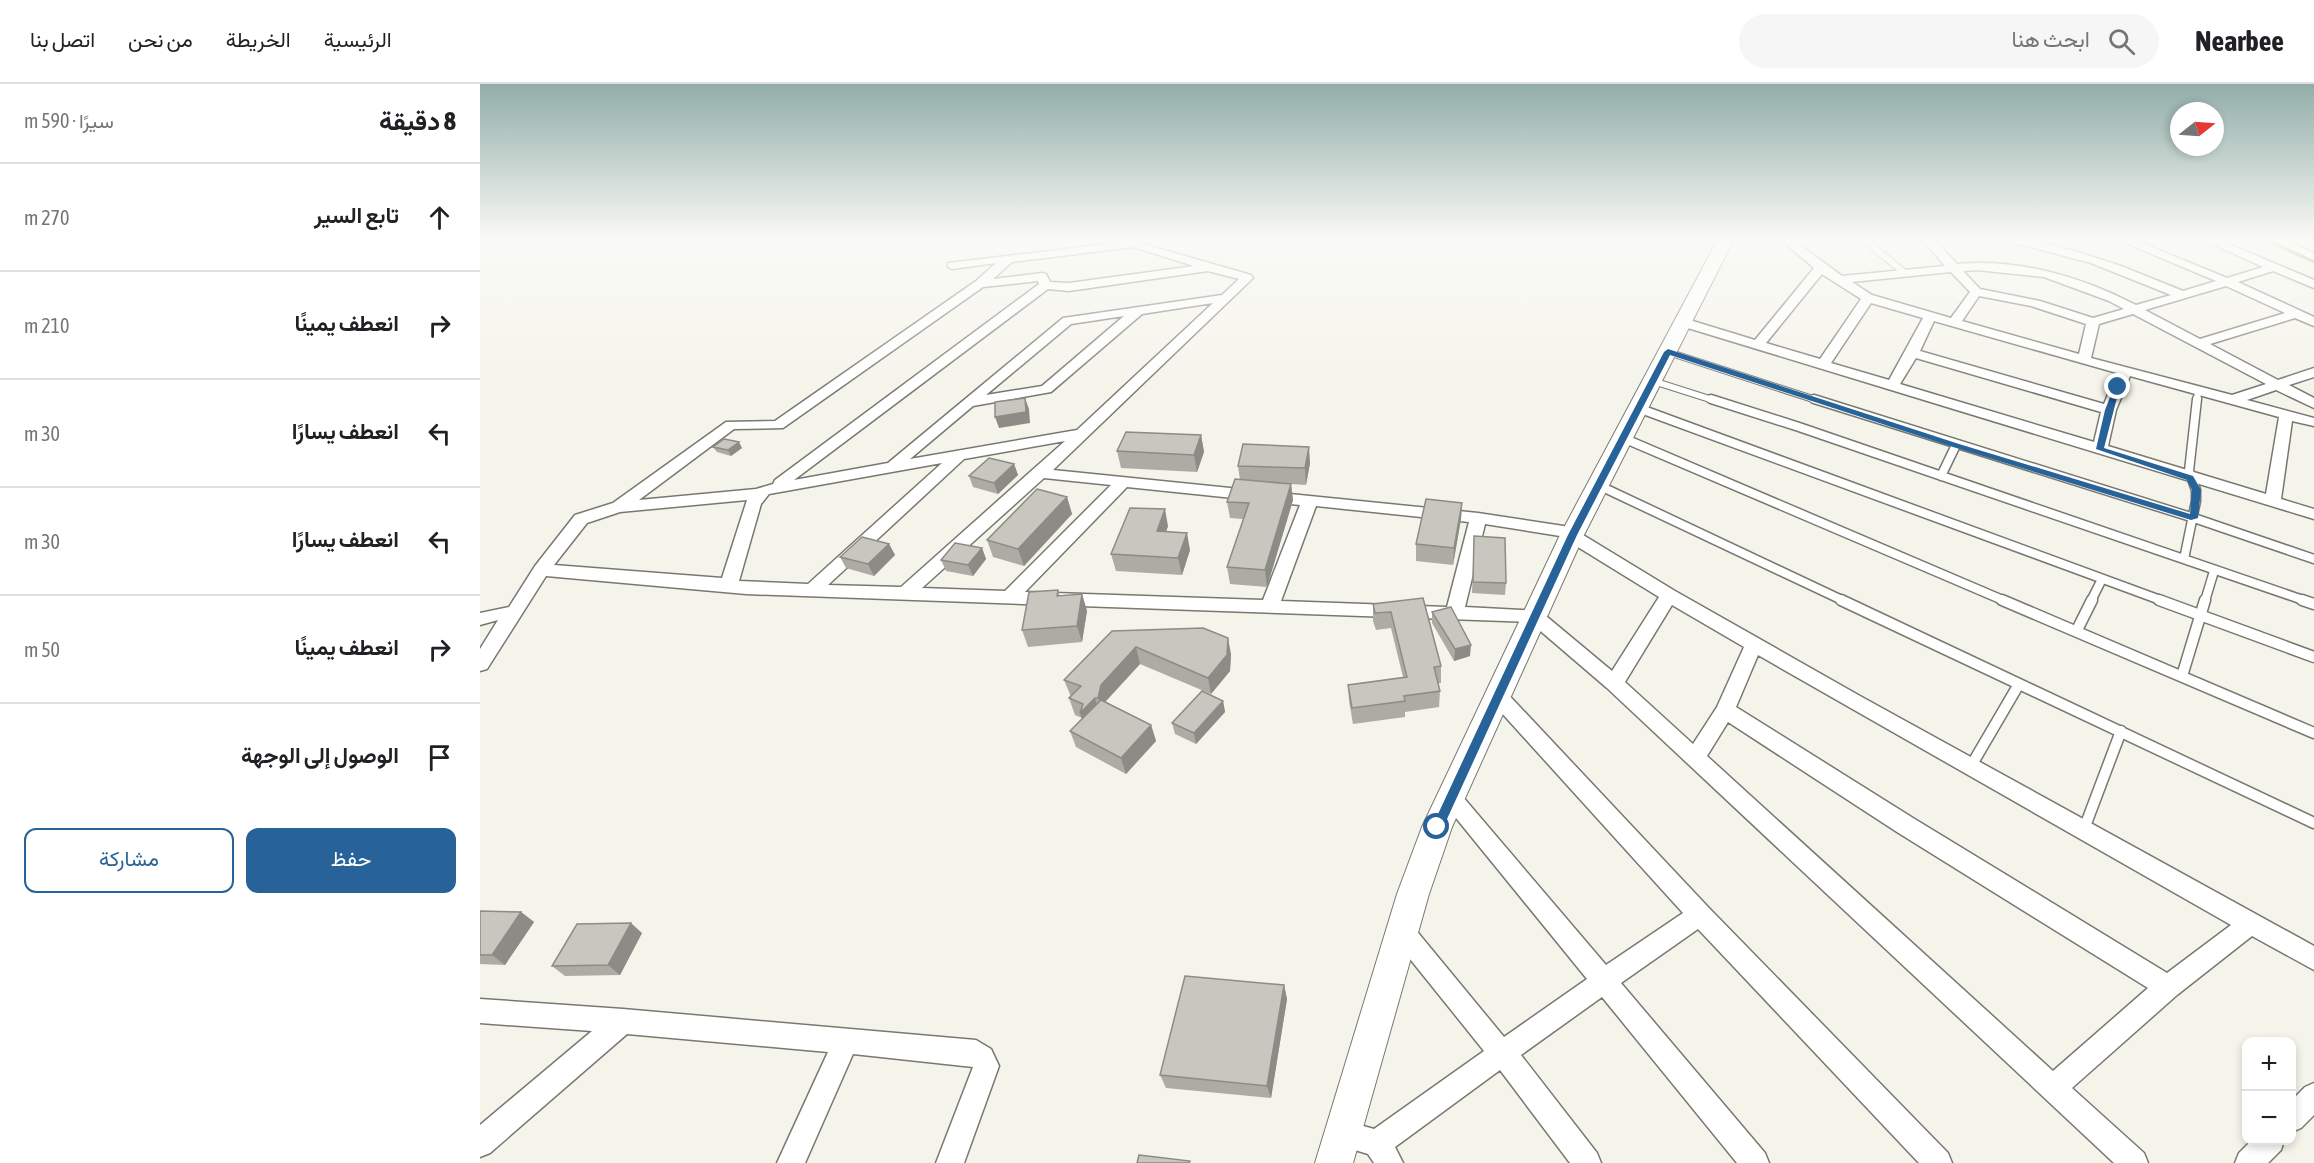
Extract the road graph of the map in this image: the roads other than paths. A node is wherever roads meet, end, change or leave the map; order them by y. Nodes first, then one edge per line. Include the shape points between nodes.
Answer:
1 (972, 289) edge
2 (1039, 289) edge
3 (1235, 289) edge
4 (1700, 289) edge
5 (1803, 289) edge
6 (1854, 289) edge
7 (1974, 289) edge
8 (2091, 289) edge
9 (2168, 289) edge
10 (2201, 289) edge
11 (2242, 289) edge
12 (1976, 292) junction
13 (2182, 295) junction
14 (1225, 298) junction
15 (1868, 298) junction
16 (2134, 309) junction
17 (1137, 312) junction
18 (2296, 314) junction
19 (1930, 316) junction
20 (1683, 322) junction
21 (2093, 322) junction
22 (2314, 322) edge
23 (1954, 323) junction
24 (2197, 344) junction
25 (1757, 345) junction
26 (1668, 352) junction
27 (1912, 353) junction
28 (2084, 360) junction
29 (1823, 365) junction
30 (2125, 370) junction
31 (2314, 372) edge
32 (1653, 381) junction
33 (2276, 385) junction
34 (1892, 386) junction
35 (2198, 390) junction
36 (2232, 400) junction
37 (972, 402) junction
38 (2314, 404) edge
39 (1638, 408) junction
40 (2109, 410) junction
41 (2286, 415) junction
42 (2314, 422) edge
43 (1079, 434) junction
44 (1623, 438) junction
45 (1956, 445) junction
46 (2100, 449) junction
47 (962, 453) junction
48 (893, 465) junction
49 (1040, 473) junction
50 (1941, 476) junction
51 (2190, 478) junction
52 (1122, 483) junction
53 (1598, 485) junction
54 (776, 486) junction
55 (758, 494) junction
56 (1310, 500) junction
57 (2273, 502) junction
58 (619, 507) junction
59 (2314, 514) edge
60 (1478, 518) junction
61 (2194, 518) junction
62 (1572, 535) junction
63 (2184, 559) junction
64 (2314, 559) edge
65 (541, 570) junction
66 (2214, 571) junction
67 (2102, 579) junction
68 (732, 585) junction
69 (812, 590) junction
70 (904, 595) junction
71 (1669, 595) junction
72 (1009, 598) junction
73 (2314, 604) edge
74 (1270, 606) junction
75 (1454, 613) junction
76 (1534, 616) junction
77 (2200, 616) junction
78 (511, 618) junction
79 (480, 619) edge
80 (2077, 630) junction
81 (1754, 644) junction
82 (2314, 657) edge
83 (480, 664) edge
84 (2182, 676) junction
85 (1614, 683) junction
86 (2019, 684) junction
87 (1497, 695) junction
88 (1725, 710) junction
89 (2121, 731) junction
90 (2314, 733) edge
91 (1694, 759) junction
92 (1971, 766) junction
93 (1450, 796) junction
94 (2314, 823) edge
95 (2084, 829) junction
96 (1700, 915) junction
97 (2251, 923) junction
98 (1402, 931) junction
99 (2314, 959) edge
100 (1605, 980) junction
101 (2168, 987) junction
102 (480, 1011) edge
103 (622, 1022) junction
104 (846, 1041) junction
105 (1502, 1052) junction
106 (2054, 1088) junction
107 (2314, 1096) edge
108 (2296, 1115) edge
109 (1342, 1133) junction
110 (480, 1143) edge
111 (2266, 1145) edge
112 (1383, 1153) edge
113 (791, 1163) edge
114 (950, 1163) edge
115 (1334, 1163) edge
116 (1587, 1163) edge
117 (1755, 1163) edge
118 (1938, 1163) edge
119 (2134, 1163) edge
120 (2248, 1163) edge

1 - 58 street via 778,425 731,425
2 - 54 street
3 - 14 street
4 - 20 street
5 - 25 street
6 - 15 street
7 - 12 street
8 - 16 street
9 - 13 street
10 - 13 street
11 - 18 street
12 - 21 street via 2054,308
12 - 23 street
13 - 16 street
14 - 17 street
14 - 43 street
15 - 19 street
15 - 29 street
16 - 21 street
16 - 24 street
17 - 37 street via 1046,389
17 - 37 street via 1067,321
18 - 22 street
18 - 24 street
19 - 23 street
19 - 27 street
20 - 25 street
20 - 26 street
21 - 28 street
23 - 28 street
24 - 33 street
25 - 29 street
26 - 32 street
26 - 45 lane
27 - 34 street
27 - 40 street
28 - 30 street
29 - 34 street
30 - 35 street
30 - 40 street
31 - 33 street
32 - 39 street
32 - 50 lane
33 - 36 street
33 - 38 street
34 - 46 street
35 - 36 street
35 - 51 lane
36 - 41 street
37 - 48 street
39 - 44 street
39 - 67 lane
40 - 46 street
41 - 42 street
41 - 57 street
43 - 47 street
43 - 49 street
44 - 53 street
44 - 80 lane
45 - 50 lane
45 - 61 lane
46 - 51 street
47 - 48 street
47 - 69 street
48 - 54 street
49 - 52 street
49 - 70 street
50 - 63 lane
51 - 57 street
51 - 61 lane via 2196,490
52 - 56 street
52 - 72 street
53 - 62 street
53 - 86 lane
54 - 55 street
55 - 58 street
55 - 68 street via 730,579
56 - 60 street
56 - 74 street
57 - 59 street
58 - 65 street via 581,519
60 - 62 street via 1555,528
60 - 75 street
61 - 63 lane
61 - 64 lane
62 - 71 street
62 - 76 street
63 - 66 lane
65 - 68 street
65 - 78 street
66 - 73 lane
66 - 77 lane
67 - 77 lane
67 - 80 lane
68 - 69 street
69 - 70 street
70 - 72 street
71 - 81 street
71 - 85 street
72 - 74 street
74 - 75 street
75 - 76 street
76 - 85 street
76 - 87 street
77 - 82 lane
77 - 84 lane
78 - 79 street via 506,612
78 - 83 street
80 - 84 lane
81 - 88 street
81 - 92 street
84 - 90 lane
85 - 91 street
86 - 89 lane
86 - 92 lane
87 - 93 street
87 - 96 street
88 - 91 street
88 - 101 street
89 - 94 lane
89 - 95 lane
91 - 106 street
92 - 95 street
93 - 98 street
93 - 100 street
95 - 97 street
96 - 100 street
96 - 118 street
97 - 99 street
97 - 101 street
98 - 105 street
98 - 109 street
100 - 105 street
100 - 117 street
101 - 106 street
102 - 103 street
103 - 104 street
103 - 110 street
104 - 113 street
104 - 114 street via 976,1053 982,1058 986,1066 983,1076
105 - 112 street
105 - 116 street
106 - 119 street
107 - 108 street
109 - 112 street
109 - 115 street
111 - 120 street

